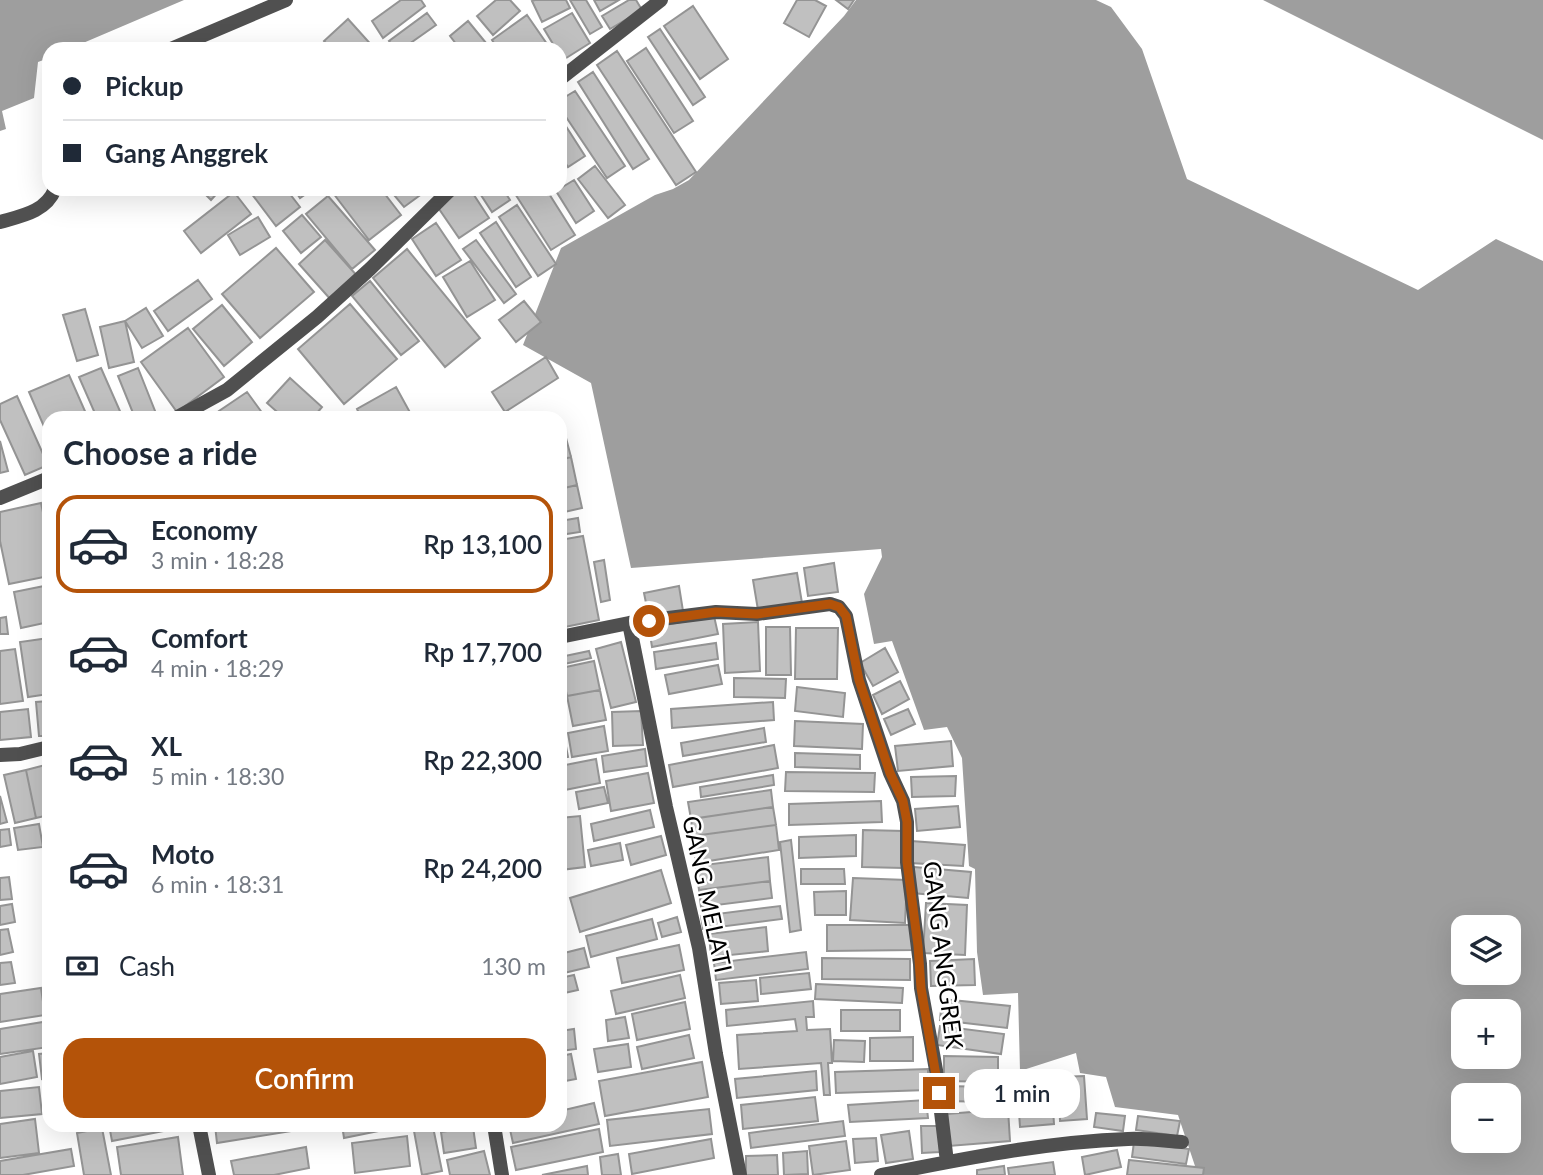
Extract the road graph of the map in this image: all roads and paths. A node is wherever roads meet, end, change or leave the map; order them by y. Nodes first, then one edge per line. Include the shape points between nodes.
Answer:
1 (286, 0) edge
2 (661, 0) edge
3 (187, 42) edge
4 (567, 74) edge
5 (53, 196) edge
6 (444, 196) edge
7 (0, 222) edge
8 (189, 411) edge
9 (42, 481) edge
10 (0, 498) edge
11 (629, 623) junction
12 (567, 636) edge
13 (42, 749) edge
14 (0, 755) edge
15 (200, 1132) edge
16 (495, 1132) edge
17 (1182, 1142) dead end
18 (947, 1162) junction
19 (209, 1175) edge
20 (502, 1175) edge
21 (740, 1175) edge
22 (881, 1175) edge

1 - 3 street
2 - 4 street
5 - 7 street via 34,212
6 - 8 street via 317,317 227,390
9 - 10 street
11 - 12 street
11 - 18 street, GANG ANGGREK via 830,604 846,616 859,680 907,822 921,988
11 - 21 street, GANG MELATI via 699,948
13 - 14 street
15 - 19 street
16 - 20 street
17 - 18 street via 1092,1141
18 - 22 street

